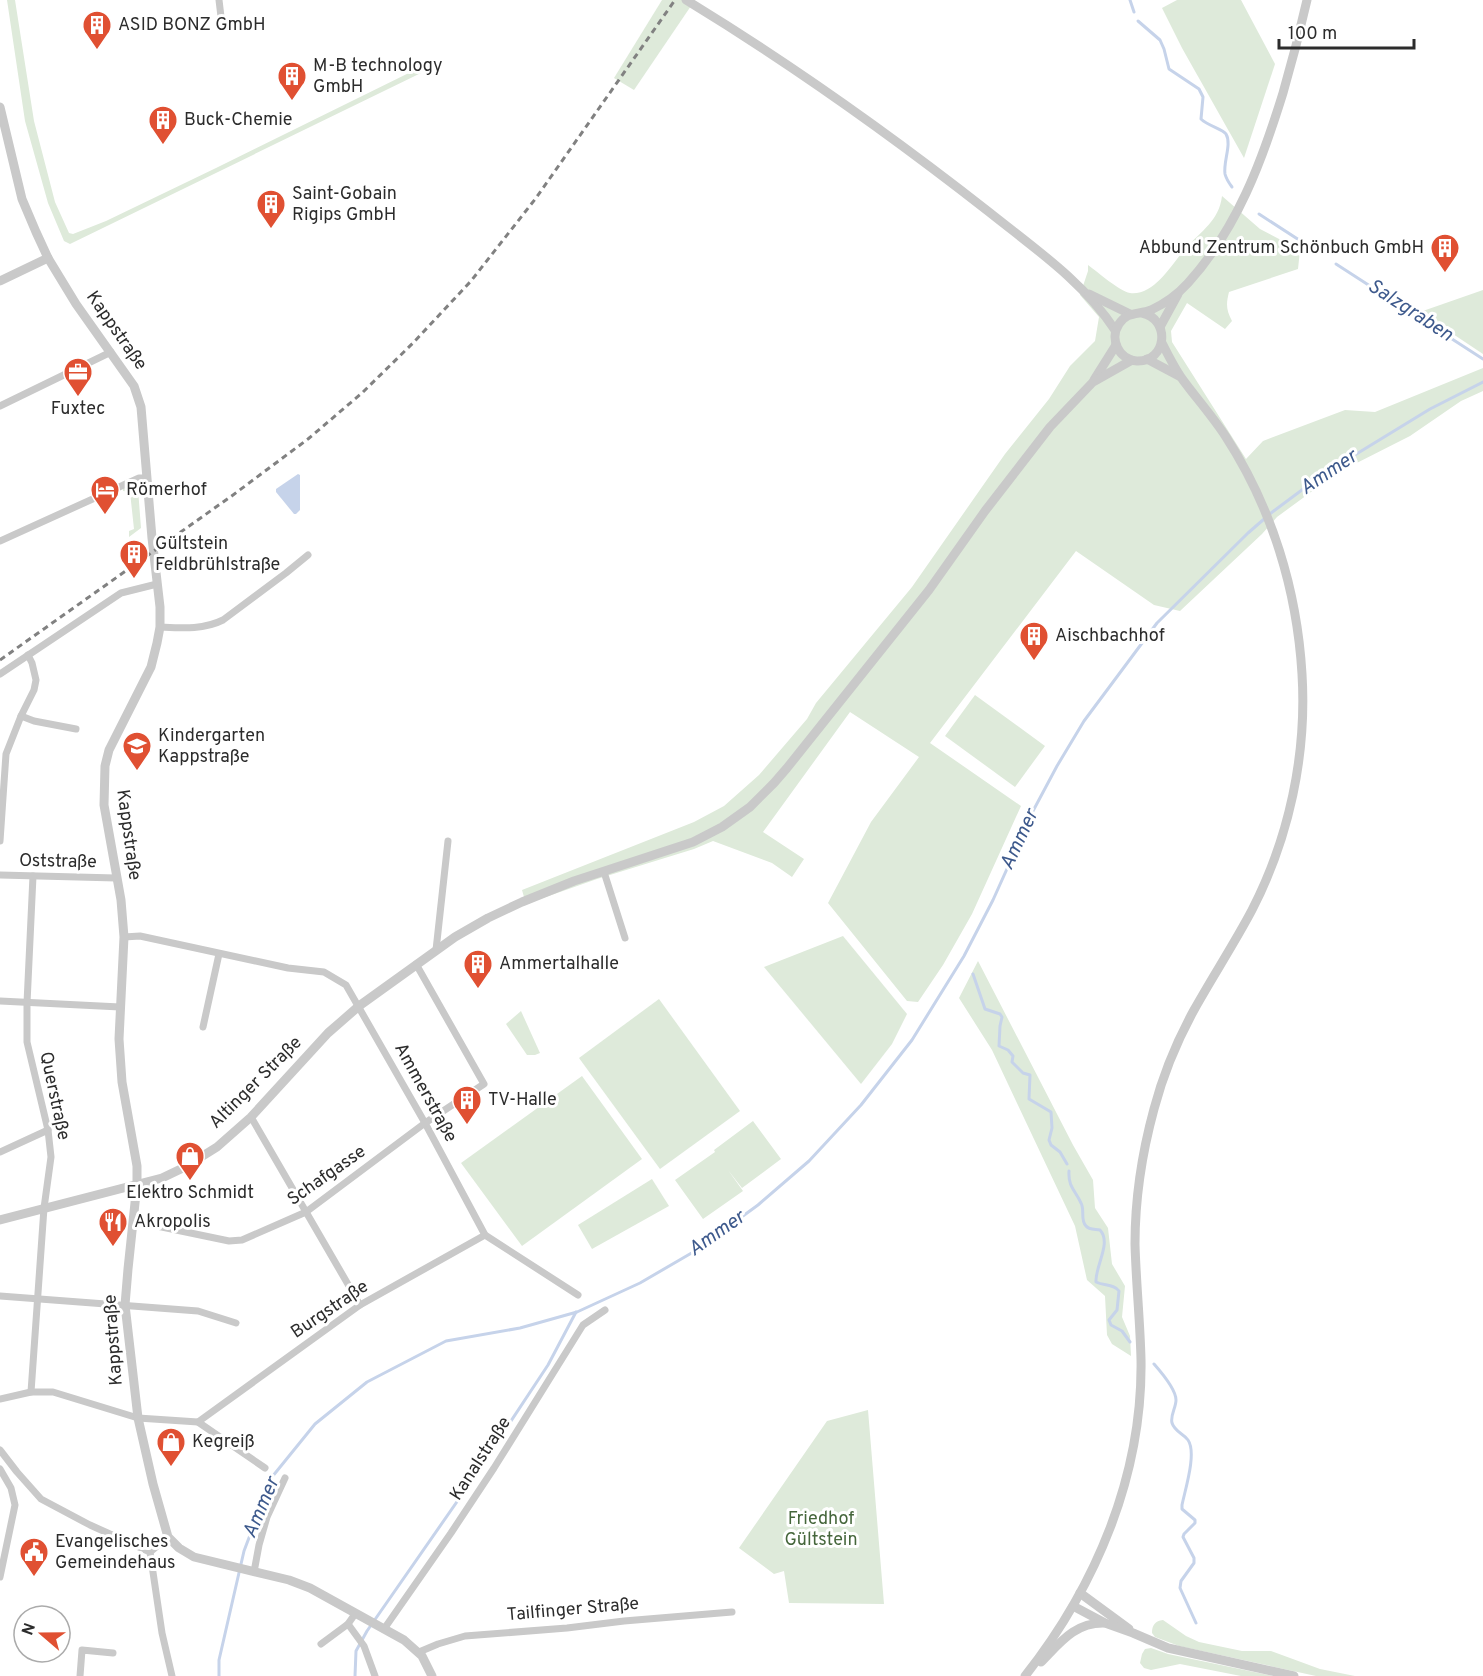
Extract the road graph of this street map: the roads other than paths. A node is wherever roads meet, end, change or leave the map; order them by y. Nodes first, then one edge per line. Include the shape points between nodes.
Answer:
1 (219, 0) edge
2 (686, 0) edge
3 (1307, 0) edge
4 (222, 25) dead end
5 (0, 107) edge
6 (48, 258) junction
7 (0, 281) edge
8 (1087, 293) junction
9 (1178, 293) junction
10 (1142, 313) junction
11 (1130, 314) junction
12 (1160, 327) junction
13 (1115, 330) junction
14 (1162, 343) junction
15 (1116, 345) junction
16 (111, 352) junction
17 (1147, 359) junction
18 (1132, 360) junction
19 (1181, 378) junction
20 (1093, 382) junction
21 (0, 406) edge
22 (147, 478) junction
23 (0, 541) edge
24 (308, 555) dead end
25 (157, 584) junction
26 (160, 627) junction
27 (28, 655) junction
28 (0, 674) edge
29 (21, 716) junction
30 (76, 729) dead end
31 (0, 841) edge
32 (448, 842) dead end
33 (604, 872) junction
34 (0, 875) edge
35 (33, 876) junction
36 (116, 878) junction
37 (124, 937) junction
38 (625, 938) dead end
39 (436, 950) junction
40 (219, 954) junction
41 (416, 964) junction
42 (0, 1001) edge
43 (27, 1003) junction
44 (359, 1006) junction
45 (120, 1007) junction
46 (204, 1027) dead end
47 (251, 1117) junction
48 (425, 1124) junction
49 (48, 1130) junction
50 (0, 1152) edge
51 (137, 1184) junction
52 (44, 1208) junction
53 (306, 1212) junction
54 (0, 1220) edge
55 (133, 1221) junction
56 (485, 1234) junction
57 (578, 1295) dead end
58 (0, 1296) edge
59 (37, 1298) junction
60 (125, 1305) junction
61 (360, 1305) junction
62 (605, 1310) dead end
63 (236, 1323) dead end
64 (31, 1392) junction
65 (0, 1399) edge
66 (138, 1418) junction
67 (198, 1422) junction
68 (0, 1450) edge
69 (265, 1468) dead end
70 (0, 1469) edge
71 (285, 1478) dead end
72 (168, 1537) junction
73 (150, 1552) junction
74 (252, 1571) junction
75 (0, 1577) edge
76 (1080, 1593) junction
77 (1073, 1606) junction
78 (732, 1612) dead end
79 (355, 1614) junction
80 (1105, 1623) junction
81 (348, 1624) junction
82 (376, 1625) junction
83 (1133, 1633) junction
84 (321, 1644) dead end
85 (419, 1652) junction
86 (113, 1653) dead end
87 (80, 1676) edge
88 (172, 1676) edge
89 (375, 1676) edge
90 (432, 1676) edge
91 (1025, 1676) edge
92 (1294, 1676) edge

1 - 4 street
2 - 8 street via 776,57 905,148
3 - 9 street via 1254,178 1224,234
5 - 6 street, Kappstraße via 22,199
6 - 7 street
6 - 16 street, Kappstraße
8 - 11 street
8 - 13 street
9 - 10 street
9 - 12 street
10 - 11 street
10 - 12 street
11 - 13 street
12 - 14 street
13 - 15 street
14 - 17 street
14 - 19 street
15 - 18 street
15 - 20 street
16 - 21 street
16 - 22 street, Kappstraße via 134,386 141,407
17 - 18 street
17 - 19 street
18 - 20 street
19 - 76 street via 1225,435 1259,496 1272,529 1292,595 1299,643 1301,740 1282,834 1265,882 1180,1037 1153,1112 1142,1161 1136,1217 1141,1358 1135,1440 1112,1521
20 - 33 street, Altinger Straße via 1026,455 929,590 761,796 708,834
22 - 23 street via 139,478
22 - 25 street, Kappstraße
24 - 26 street via 223,620 199,627
25 - 26 street, Kappstraße
25 - 27 street via 121,593
26 - 36 street, Kappstraße via 151,667 117,732 105,766 104,805
27 - 28 street
27 - 29 street via 36,680
29 - 30 street
29 - 31 street via 6,754
32 - 39 street
33 - 38 street
33 - 39 street, Altinger Straße via 522,902
34 - 35 street, Oststraße
35 - 36 street, Oststraße
35 - 43 street, Querstraße
36 - 37 street, Kappstraße
37 - 40 street, Ammerstraße via 140,936
37 - 45 street, Kappstraße
39 - 41 street, Altinger Straße
40 - 44 street, Ammerstraße via 324,972 346,985
40 - 46 street
41 - 44 street, Altinger Straße
41 - 48 street, Schafgasse via 484,1084
42 - 43 street
43 - 45 street
43 - 49 street, Querstraße via 27,1042
44 - 47 street, Altinger Straße via 328,1033
44 - 48 street, Ammerstraße
45 - 51 street, Kappstraße via 122,1082
47 - 51 street, Altinger Straße via 217,1147 185,1167
47 - 53 street
48 - 53 street, Schafgasse
48 - 56 street, Ammerstraße
49 - 50 street
49 - 52 street, Querstraße via 51,1157
51 - 52 street, Altinger Straße
51 - 55 street, Kappstraße
52 - 54 street, Altinger Straße
52 - 59 street, Querstraße
53 - 55 street, Schafgasse via 242,1240 229,1241
53 - 61 street
55 - 60 street, Kappstraße
56 - 57 street, Ammerstraße
56 - 61 street, Burgstraße
58 - 59 street
59 - 60 street
59 - 64 street, Querstraße
60 - 63 street via 198,1311
60 - 66 street, Kappstraße
61 - 67 street, Burgstraße
62 - 82 street, Kanalstraße via 583,1325 451,1533
64 - 65 street
64 - 66 street via 53,1392
66 - 67 street
66 - 72 street, Kappstraße
67 - 69 street
68 - 73 street via 41,1499
70 - 75 street via 15,1505
71 - 74 street via 267,1517
72 - 73 street
72 - 74 street via 194,1557
73 - 88 street
74 - 79 street via 310,1588
76 - 77 street
76 - 83 street
77 - 80 street
77 - 91 street
78 - 85 street, Tailfinger Straße via 465,1636
79 - 81 street
79 - 82 street
80 - 83 street
80 - 91 street via 1078,1628
81 - 84 street
81 - 89 street via 364,1646
82 - 85 street
83 - 92 street via 1178,1651
85 - 90 street
86 - 87 street via 82,1650

